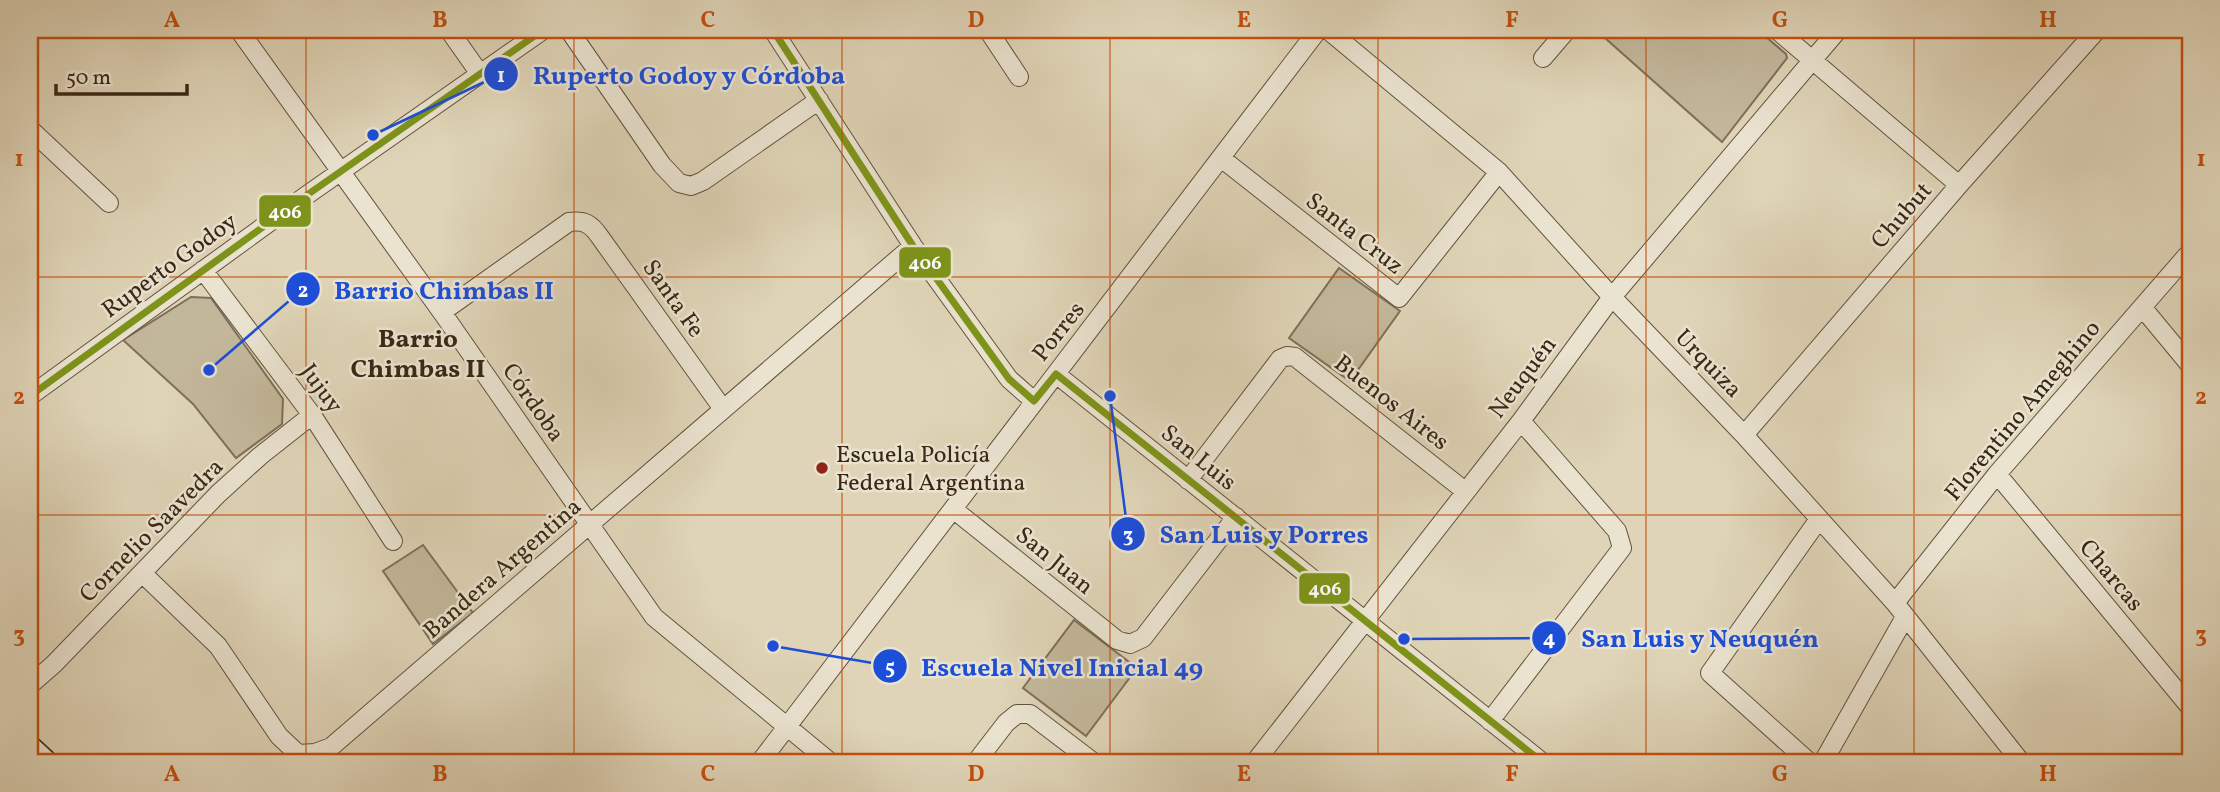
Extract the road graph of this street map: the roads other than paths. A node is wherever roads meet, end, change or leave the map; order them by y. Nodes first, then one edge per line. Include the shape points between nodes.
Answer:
1 (239, 30) edge
2 (449, 30) edge
3 (543, 30) edge
4 (569, 30) edge
5 (773, 30) edge
6 (988, 30) edge
7 (1318, 30) edge
8 (1328, 30) edge
9 (1567, 30) edge
10 (1777, 30) edge
11 (1838, 30) edge
12 (2097, 30) edge
13 (1543, 58) dead end
14 (1812, 60) junction
15 (480, 74) junction
16 (1018, 77) dead end
17 (819, 100) junction
18 (30, 129) edge
19 (1221, 158) junction
20 (340, 172) junction
21 (1499, 172) junction
22 (1959, 185) junction
23 (109, 203) dead end
24 (913, 246) junction
25 (2190, 252) edge
26 (203, 270) junction
27 (1612, 297) junction
28 (2142, 307) junction
29 (442, 312) junction
30 (2190, 365) edge
31 (1056, 374) junction
32 (30, 396) edge
33 (1034, 401) junction
34 (723, 409) junction
35 (312, 415) junction
36 (1521, 421) junction
37 (1744, 435) junction
38 (1997, 474) junction
39 (1188, 480) junction
40 (1465, 491) junction
41 (953, 509) junction
42 (1236, 517) junction
43 (1819, 519) junction
44 (590, 524) junction
45 (393, 541) dead end
46 (142, 573) junction
47 (1900, 610) junction
48 (1365, 621) junction
49 (30, 685) edge
50 (2190, 707) edge
51 (1490, 721) junction
52 (787, 726) junction
53 (30, 750) edge
54 (1260, 761) edge
55 (43, 762) edge
56 (760, 762) edge
57 (830, 762) edge
58 (976, 762) edge
59 (1093, 762) edge
60 (1542, 762) edge
61 (1810, 762) edge
62 (1823, 762) edge
63 (2021, 762) edge

1 - 20 street, Córdoba
2 - 15 street
3 - 15 street, Ruperto Godoy
4 - 17 street via 662,165 678,183 691,187
5 - 17 street
6 - 16 street
7 - 19 street, Porres
8 - 21 street, Urquiza
9 - 13 street
10 - 14 street
11 - 14 street, Neuquén
12 - 22 street, Chubut
14 - 22 street
14 - 27 street, Neuquén
15 - 20 street, Ruperto Godoy
17 - 24 street
18 - 23 street
19 - 21 street, Santa Cruz via 1399,298
19 - 31 street, Porres
20 - 26 street, Ruperto Godoy
20 - 29 street, Córdoba
21 - 27 street, Urquiza
22 - 37 street, Chubut
24 - 33 street via 1009,379
24 - 34 street, Bandera Argentina
25 - 28 street, Florentino Ameghino
26 - 32 street, Ruperto Godoy
26 - 35 street, Jujuy
27 - 36 street, Neuquén
27 - 37 street, Urquiza
28 - 30 street
28 - 38 street, Florentino Ameghino
29 - 34 street, Santa Fe via 569,222 582,220 593,227
29 - 44 street, Córdoba
31 - 33 street, Porres
31 - 39 street, San Luis
33 - 41 street, Porres
34 - 44 street, Bandera Argentina
35 - 45 street, Jujuy
35 - 46 street, Cornelio Saavedra via 218,494
36 - 40 street, Neuquén
36 - 51 street via 1617,531 1622,548
37 - 43 street, Urquiza
38 - 47 street, Florentino Ameghino
38 - 50 street, Charcas
39 - 40 street, Buenos Aires via 1280,359 1287,356 1295,357
39 - 42 street, San Luis
40 - 48 street, Neuquén
41 - 42 street, San Juan via 1117,640 1130,644 1143,638
41 - 52 street, Porres
42 - 48 street, San Luis
43 - 47 street, Urquiza
43 - 61 street via 1710,673
44 - 46 street, Bandera Argentina via 331,747 315,753 298,754 279,736 218,646
44 - 52 street, Córdoba via 654,617
46 - 49 street, Cornelio Saavedra
47 - 62 street, Florentino Ameghino
47 - 63 street, Urquiza
48 - 51 street, San Luis
48 - 54 street, Neuquén
51 - 60 street, San Luis
52 - 56 street, Porres
52 - 57 street, Córdoba
53 - 55 main road
58 - 59 street via 1017,713 1030,715

